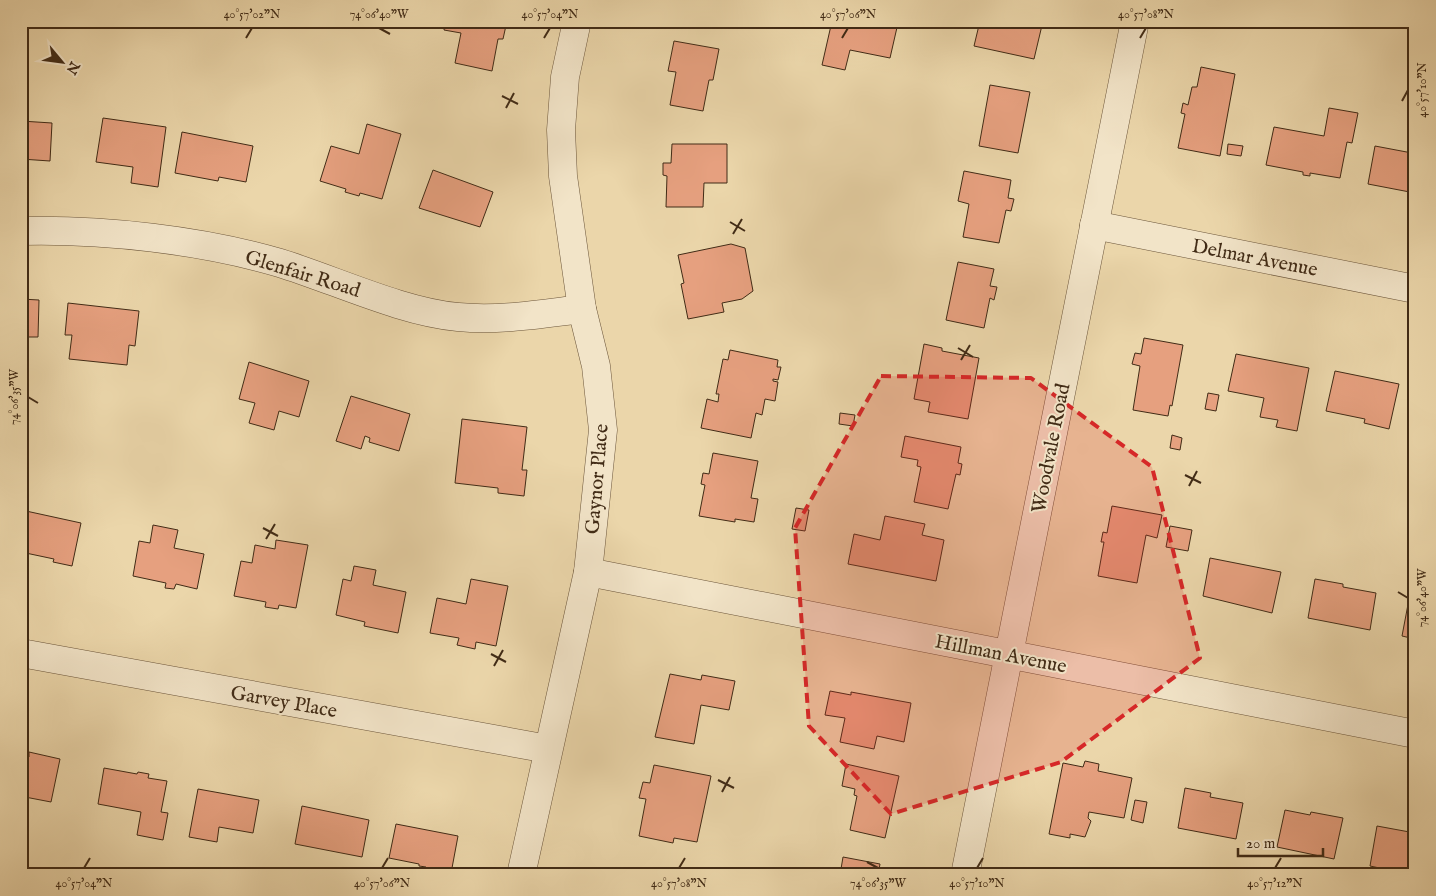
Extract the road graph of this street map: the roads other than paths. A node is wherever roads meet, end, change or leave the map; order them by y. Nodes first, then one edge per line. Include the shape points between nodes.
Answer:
1 (577, 21) edge
2 (1135, 21) edge
3 (1094, 225) junction
4 (21, 231) edge
5 (1415, 289) edge
6 (582, 309) junction
7 (588, 572) junction
8 (21, 653) edge
9 (1009, 654) junction
10 (1415, 734) edge
11 (548, 749) junction
12 (521, 875) edge
13 (965, 875) edge

1 - 6 street, Gaynor Place via 565,77 561,130 563,176
2 - 3 street, Woodvale Road
3 - 5 street, Delmar Avenue
3 - 9 street, Woodvale Road
4 - 6 street, Glenfair Road via 117,235 233,252 280,263 414,308 456,317 502,320
6 - 7 street, Gaynor Place via 596,366 603,430
7 - 9 street, Hillman Avenue
7 - 11 street, Gaynor Place
8 - 11 street, Garvey Place
9 - 10 street, Hillman Avenue
9 - 13 street, Woodvale Road
11 - 12 street, Gaynor Place

